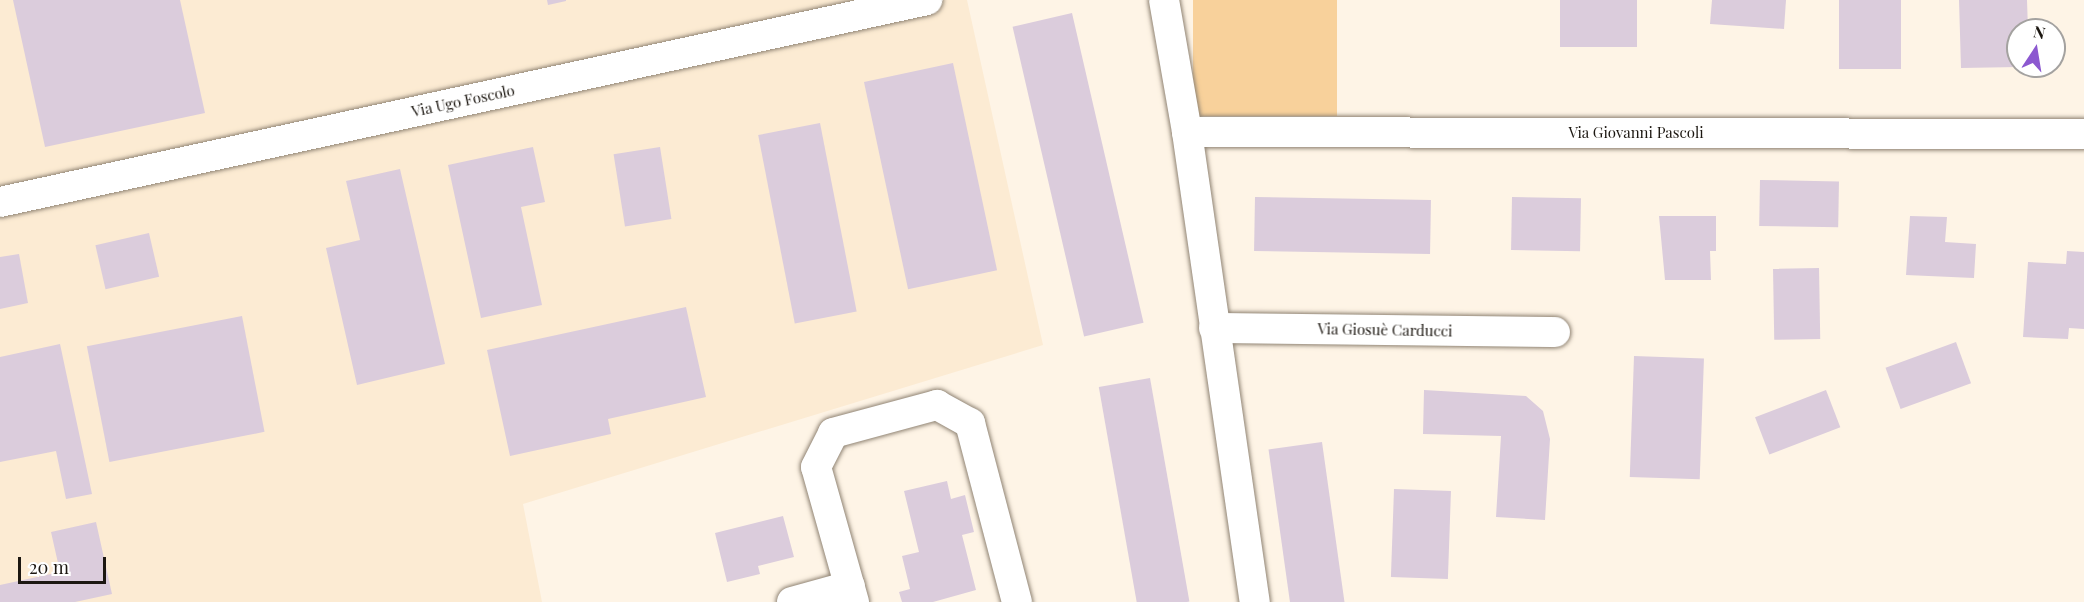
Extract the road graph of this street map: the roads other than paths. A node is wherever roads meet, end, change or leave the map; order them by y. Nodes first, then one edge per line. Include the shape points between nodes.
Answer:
1 (927, 0) edge
2 (1164, 0) edge
3 (1187, 132) junction
4 (2084, 134) edge
5 (0, 202) edge
6 (1214, 328) junction
7 (1555, 332) dead end
8 (852, 594) edge
9 (792, 602) edge
10 (1017, 602) edge
11 (1255, 602) edge

1 - 5 street, Via Ugo Foscolo
2 - 3 street
3 - 4 street, Via Giovanni Pascoli
3 - 6 street
6 - 7 street, Via Giosuè Carducci
6 - 11 street
8 - 9 street
8 - 10 street via 816,467 833,433 937,405 970,423

